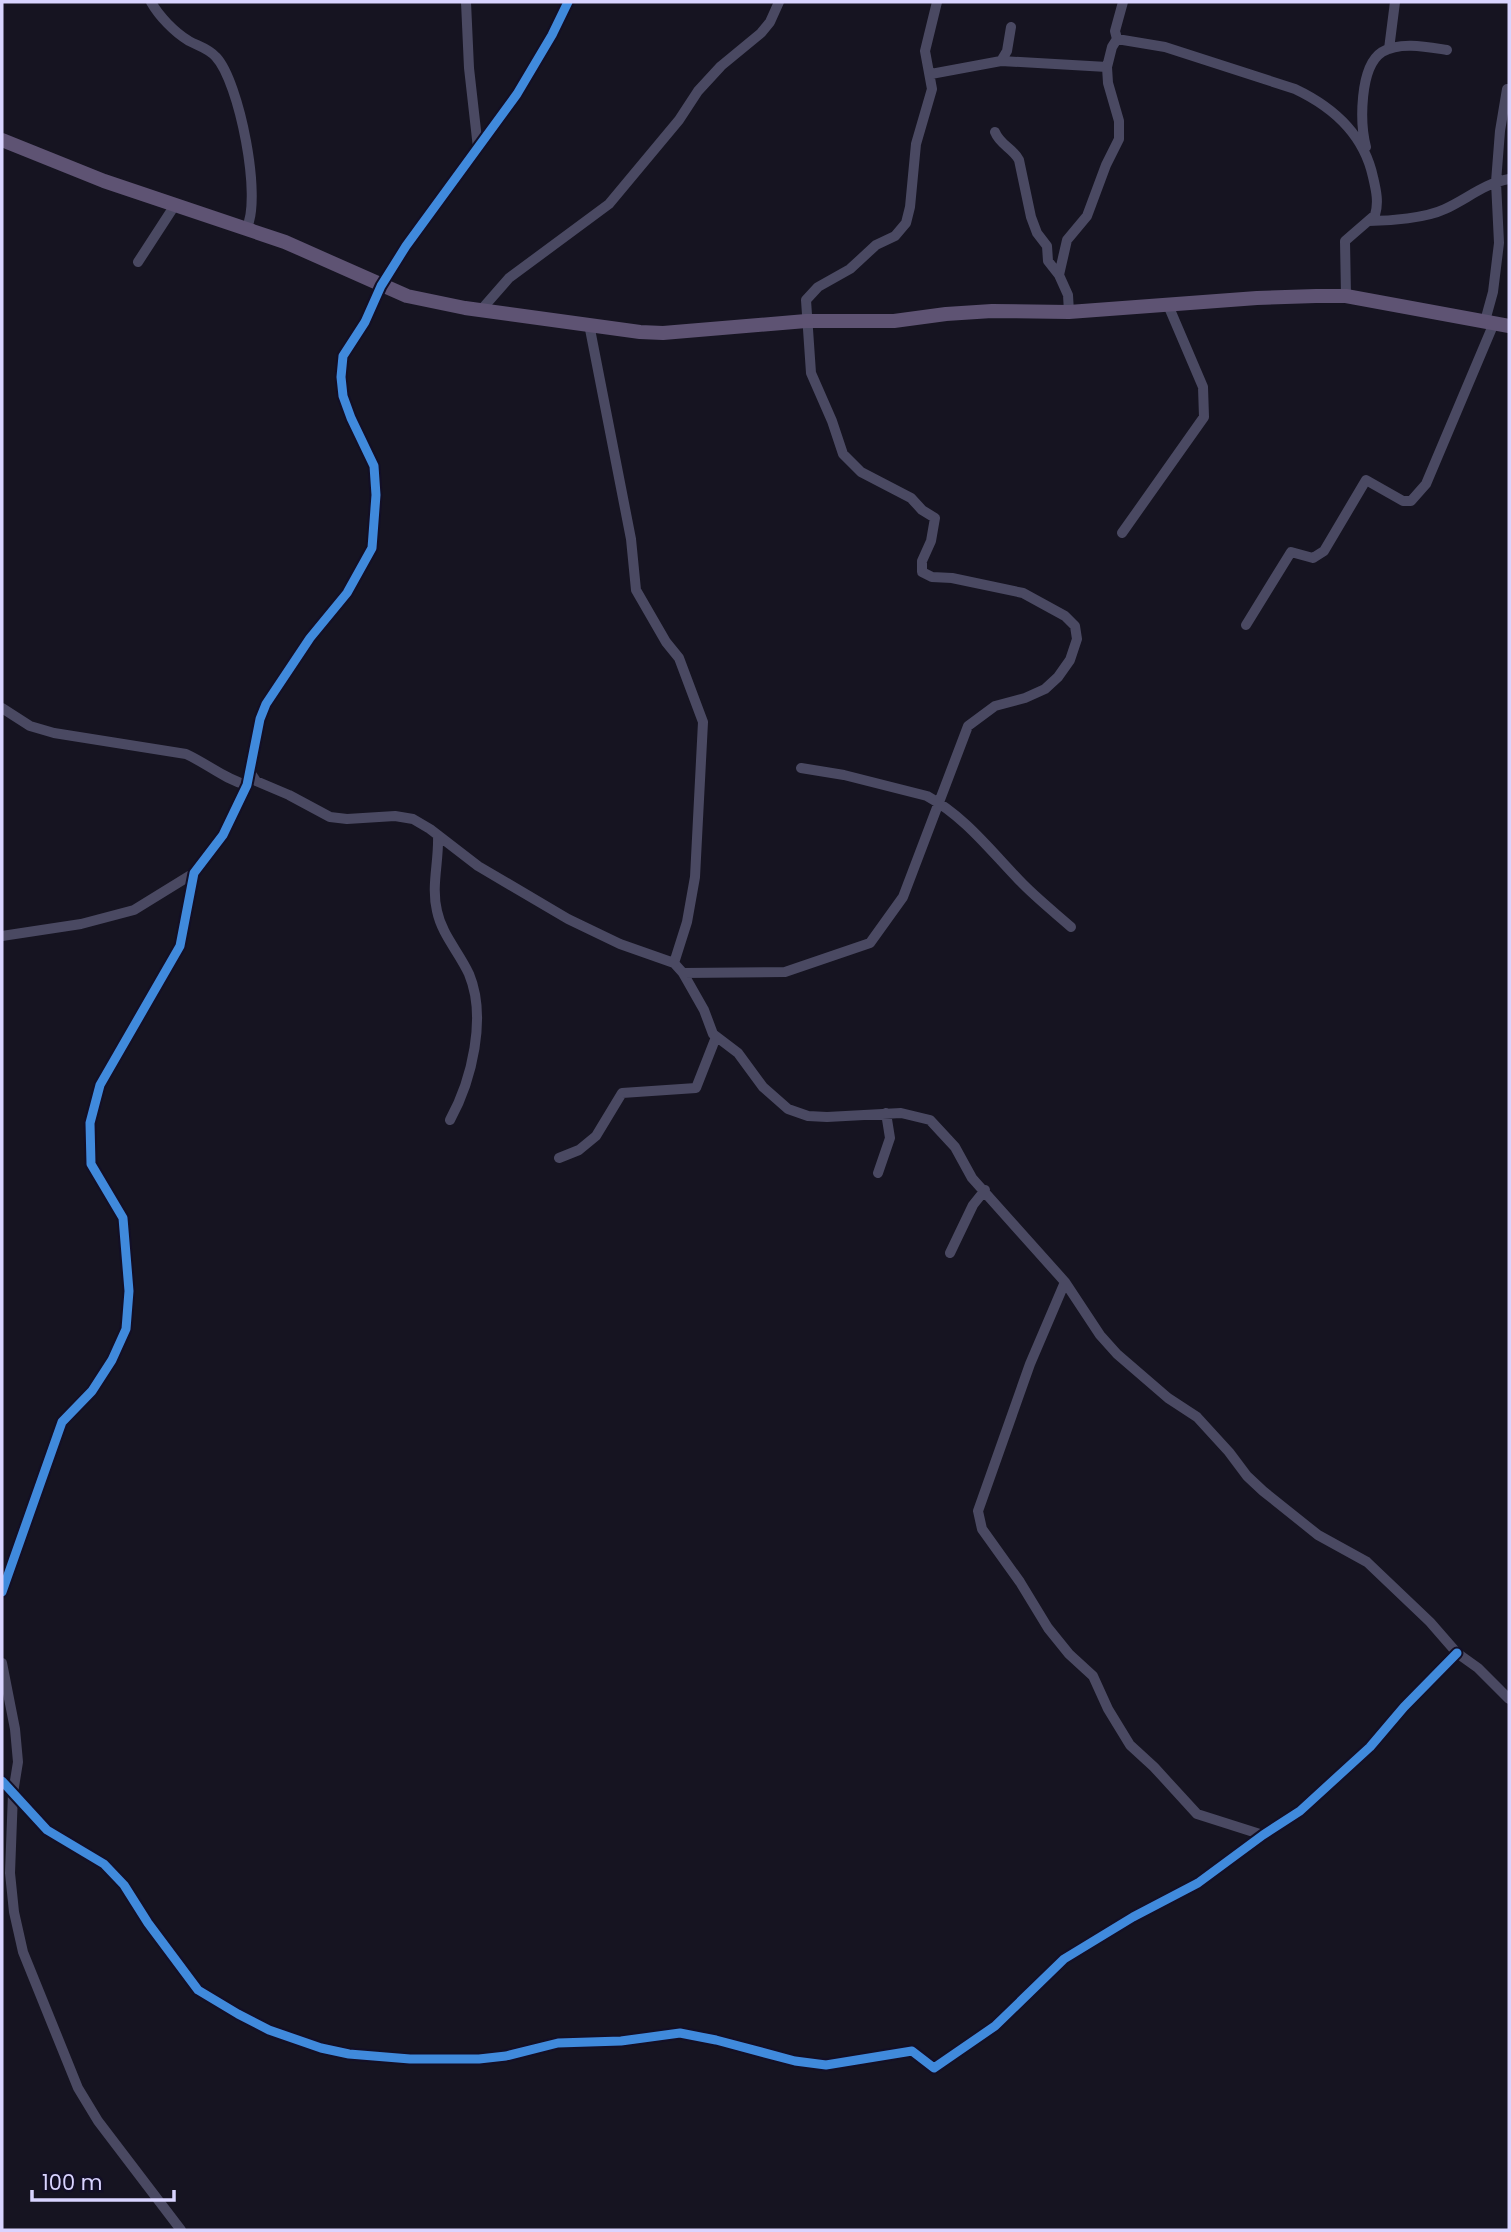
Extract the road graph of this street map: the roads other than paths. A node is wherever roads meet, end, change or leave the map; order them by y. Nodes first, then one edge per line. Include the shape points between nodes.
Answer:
1 (151, 2) edge
2 (466, 2) edge
3 (568, 2) edge
4 (779, 2) edge
5 (937, 2) edge
6 (1123, 2) edge
7 (1395, 2) edge
8 (1011, 27) dead end
9 (1117, 39) junction
10 (1389, 49) junction
11 (1447, 50) dead end
12 (1001, 61) junction
13 (1107, 67) junction
14 (931, 74) junction
15 (1507, 89) dead end
16 (995, 132) dead end
17 (2, 140) edge
18 (478, 148) junction
19 (1368, 156) junction
20 (1509, 179) edge
21 (1496, 181) junction
22 (175, 205) junction
23 (1369, 221) junction
24 (246, 229) junction
25 (138, 262) dead end
26 (1059, 275) junction
27 (381, 286) junction
28 (1346, 296) junction
29 (1168, 305) junction
30 (481, 310) junction
31 (1069, 312) junction
32 (806, 321) junction
33 (1489, 322) junction
34 (589, 324) junction
35 (1509, 326) edge
36 (1122, 533) dead end
37 (1246, 625) dead end
38 (2, 708) edge
39 (801, 768) dead end
40 (250, 772) junction
41 (247, 785) junction
42 (938, 802) junction
43 (438, 836) junction
44 (194, 873) junction
45 (1072, 927) dead end
46 (2, 936) edge
47 (674, 963) junction
48 (683, 973) junction
49 (716, 1037) junction
50 (886, 1113) junction
51 (450, 1120) dead end
52 (559, 1158) dead end
53 (878, 1173) dead end
54 (985, 1190) junction
55 (950, 1253) dead end
56 (1065, 1282) junction
57 (2, 1592) edge
58 (1457, 1653) junction
59 (2, 1663) edge
60 (1509, 1699) edge
61 (2, 1781) edge
62 (13, 1793) junction
63 (1263, 1835) junction
64 (181, 2230) edge

1 - 24 street via 176,31 218,58 229,78 247,146 251,208
2 - 18 street
3 - 18 street via 517,94
4 - 30 street via 761,33 698,91 609,204 509,278
5 - 14 street via 925,51
6 - 9 street
7 - 10 street
8 - 12 street
9 - 13 street
9 - 19 street via 1164,47 1310,96 1343,121
10 - 11 street via 1419,46
10 - 19 street via 1376,57 1363,97
12 - 13 street
12 - 14 street
13 - 26 street via 1119,139 1087,216 1067,240
14 - 32 street via 930,102 916,144 906,223 895,236 808,296
15 - 21 street
16 - 26 street via 1017,155 1031,217 1047,246 1048,261
17 - 22 main road
18 - 27 street
19 - 23 street via 1377,202
20 - 21 street
21 - 23 street via 1443,210
21 - 33 street via 1499,243
22 - 24 main road
22 - 25 street
23 - 28 street via 1345,241
24 - 27 main road
26 - 31 street
27 - 30 main road via 432,302
27 - 40 street via 365,323 343,356 341,377 351,418 374,466 372,548 347,593 266,704
28 - 29 main road
28 - 33 main road
29 - 31 main road
29 - 36 street via 1203,387 1204,417
30 - 34 main road
31 - 32 main road via 992,311 894,321
32 - 34 main road via 663,333
32 - 42 street via 811,373 843,454 861,472 911,498 935,519 922,572 1023,593 1075,626 1077,639 1058,677 1045,689 995,706 968,726
33 - 35 main road
33 - 37 street via 1426,484 1411,501 1403,501 1366,480 1324,551 1313,558 1291,552
34 - 47 street via 631,539 636,590 679,658 703,722 695,877
38 - 41 street via 30,726 54,733 186,754
39 - 42 street via 856,778
40 - 41 street
40 - 43 street via 256,781 330,817 403,817 422,823
41 - 44 street via 223,835
42 - 45 street
42 - 48 street via 903,897 870,943 785,972
43 - 47 street via 478,866 568,919
43 - 51 street via 436,910 445,936 468,971 477,1007 472,1061
44 - 46 street via 134,910
44 - 57 street via 180,946 100,1085 90,1124 91,1164 123,1218 130,1291 126,1329 99,1381 62,1422
47 - 48 street
48 - 49 street
49 - 50 street via 738,1053 768,1093 788,1109 827,1117
49 - 52 street via 696,1088 622,1094 596,1136
50 - 53 street via 890,1138
50 - 54 street via 930,1120
54 - 55 street
54 - 56 street
56 - 58 street via 1117,1354 1196,1417 1263,1491 1323,1538 1367,1562
56 - 63 street via 1030,1364 978,1511 982,1529 1048,1628 1093,1676 1130,1745 1197,1814
58 - 60 street
58 - 63 street via 1370,1747 1300,1811
59 - 62 street via 18,1762
61 - 62 street
62 - 63 street via 47,1830 104,1864 124,1885 198,1990 269,2030 321,2048 410,2059 479,2059 558,2043 680,2033 826,2065 912,2050 934,2068 995,2026 1064,1959 1198,1883
62 - 64 street via 10,1873 14,1912 38,1995 78,2088

